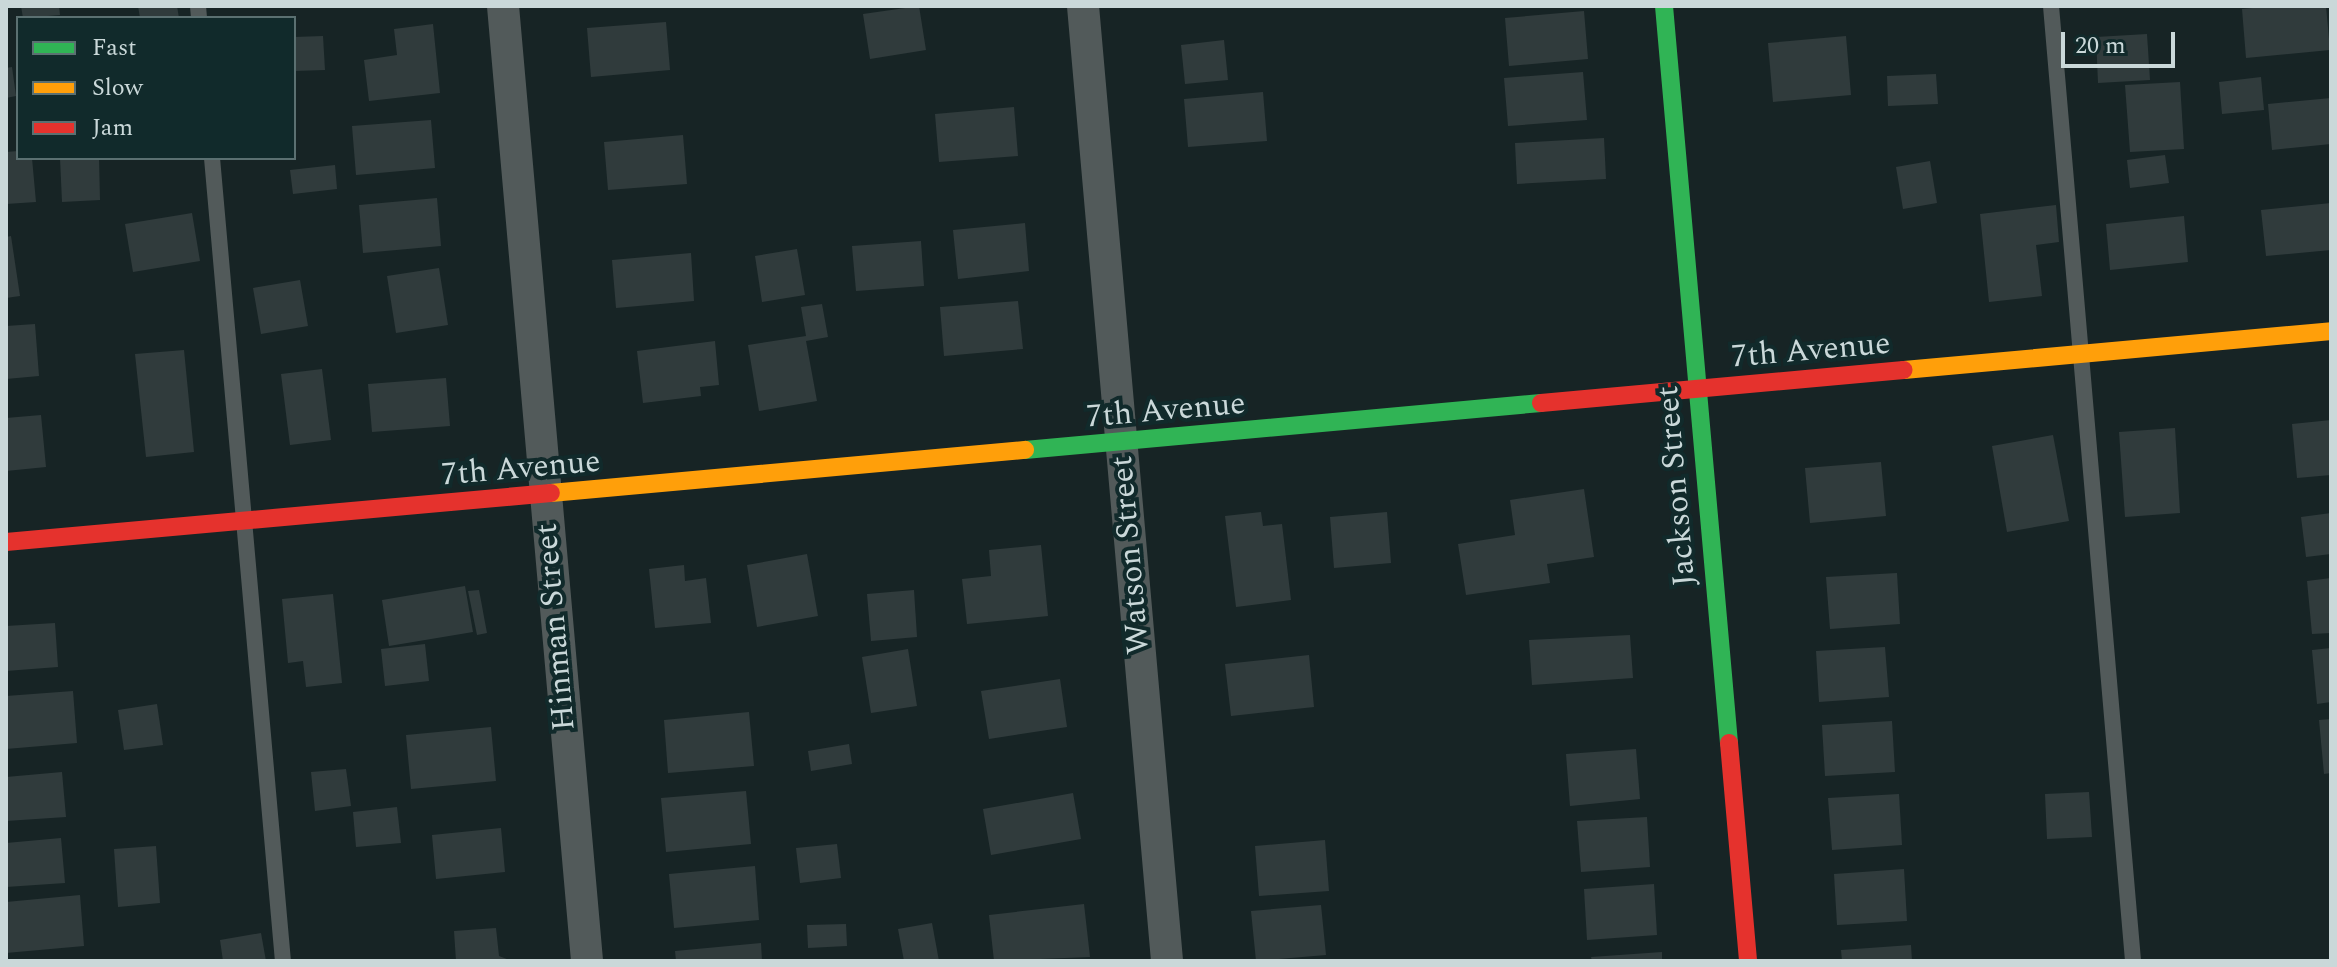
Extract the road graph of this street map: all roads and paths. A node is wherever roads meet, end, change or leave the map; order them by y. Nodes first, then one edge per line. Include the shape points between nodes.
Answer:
1 (503, 6) edge
2 (1083, 6) edge
3 (1664, 6) edge
4 (2051, 6) edge
5 (212, 160) edge
6 (2331, 331) edge
7 (2084, 354) junction
8 (1698, 391) junction
9 (1121, 446) junction
10 (544, 498) junction
11 (244, 523) junction
12 (6, 542) edge
13 (283, 961) edge
14 (587, 961) edge
15 (1167, 961) edge
16 (1748, 961) edge
17 (2133, 961) edge

1 - 10 street, Hinman Street
2 - 9 street, Watson Street
3 - 8 street, Jackson Street
4 - 7 lane
5 - 11 lane
6 - 7 street, 7th Avenue
7 - 8 street, 7th Avenue
7 - 17 lane
8 - 9 street, 7th Avenue
8 - 16 street, Jackson Street
9 - 10 street, 7th Avenue
9 - 15 street, Watson Street
10 - 11 street, 7th Avenue
10 - 14 street, Hinman Street
11 - 12 street, 7th Avenue
11 - 13 lane

